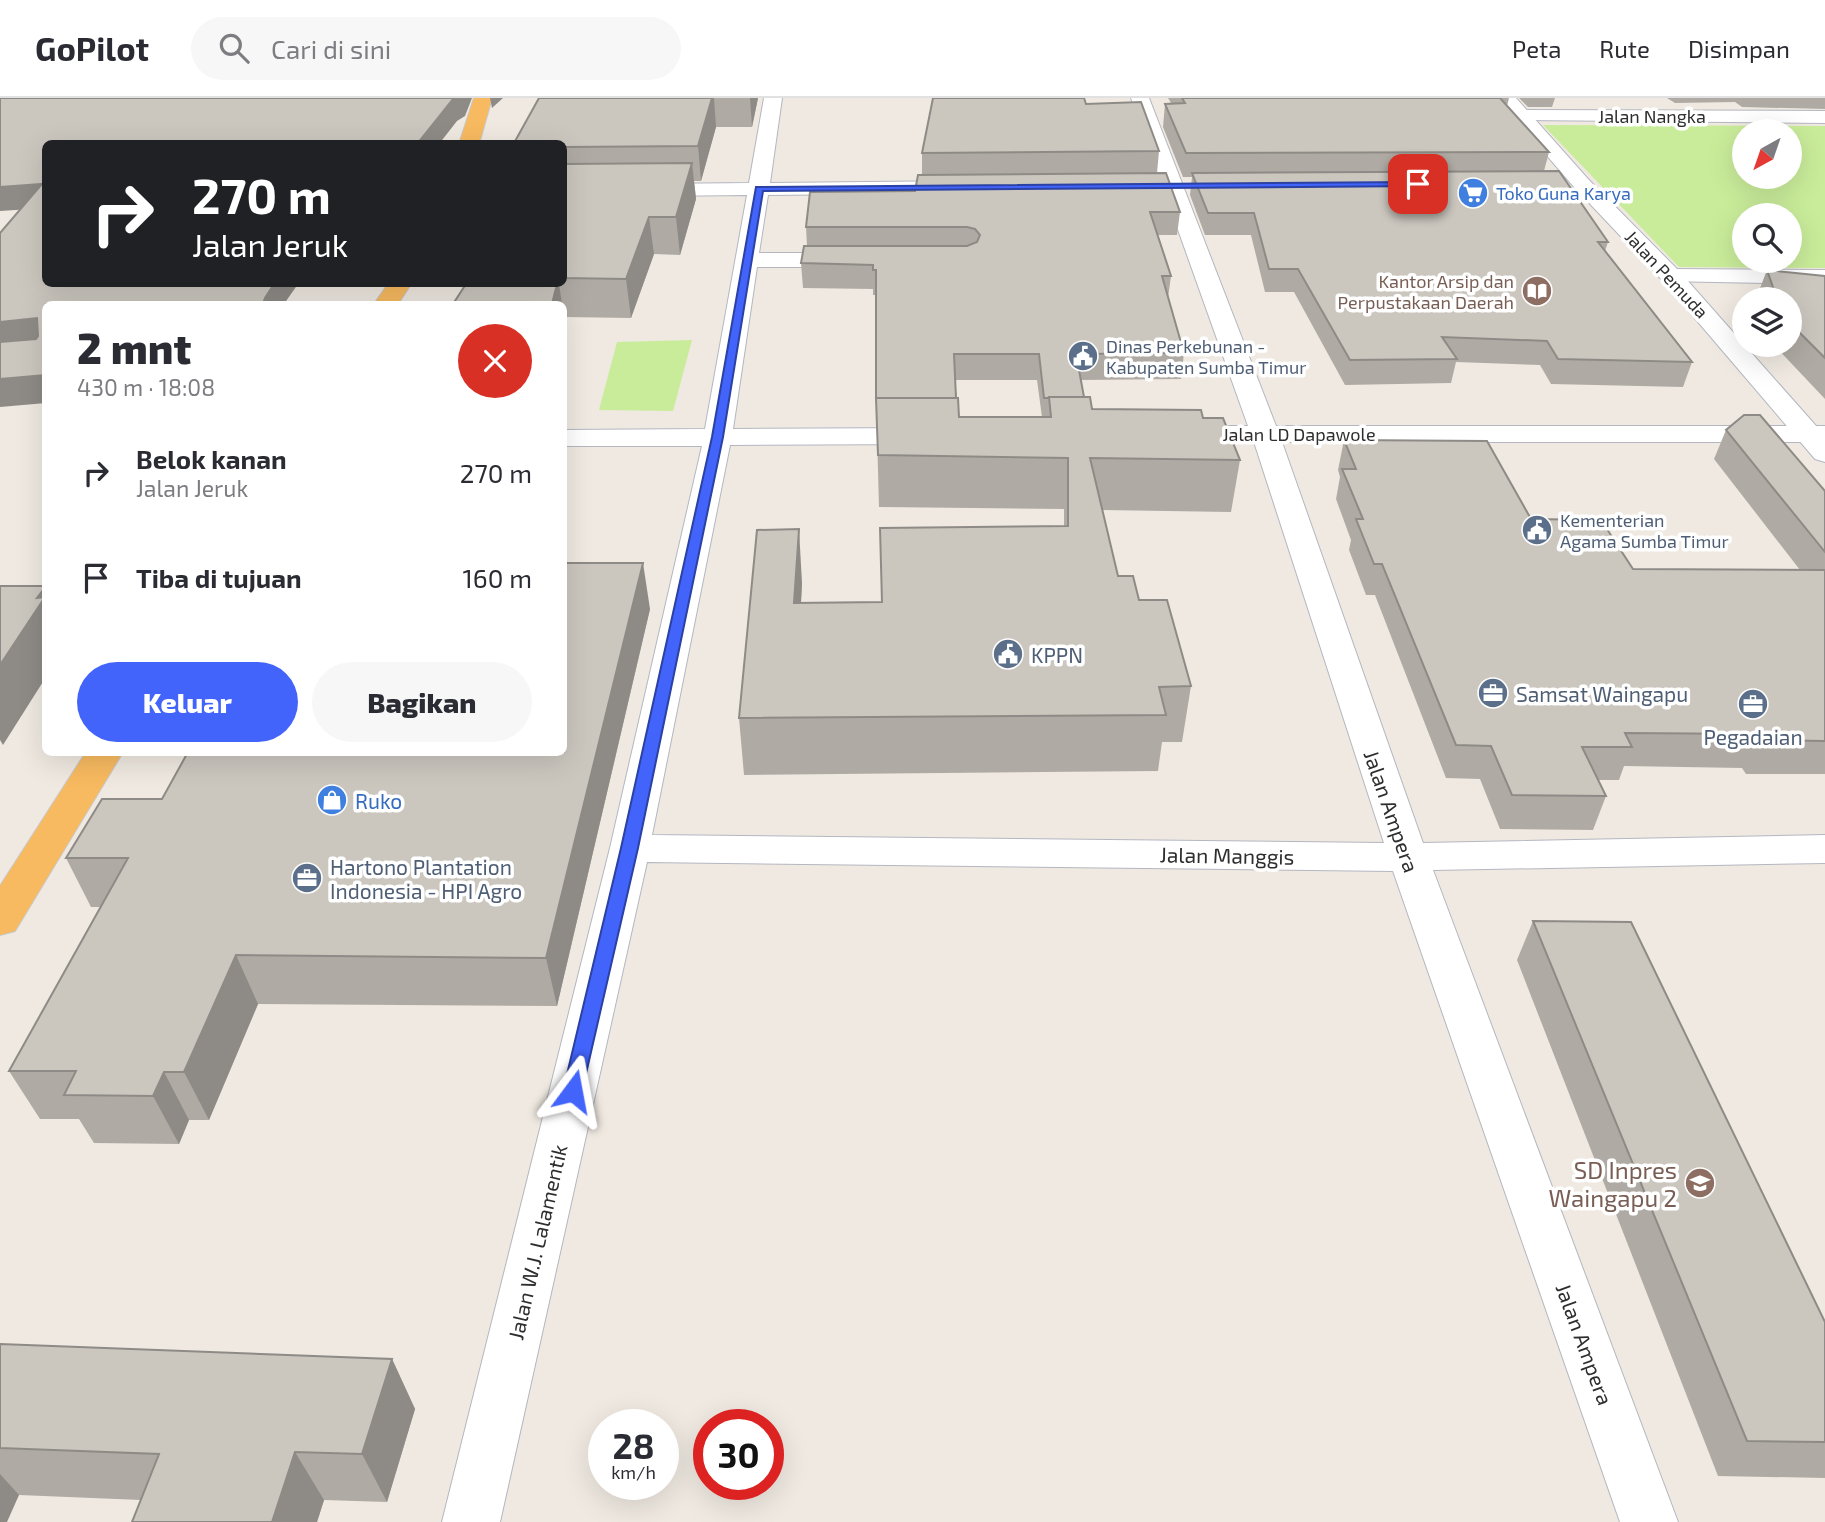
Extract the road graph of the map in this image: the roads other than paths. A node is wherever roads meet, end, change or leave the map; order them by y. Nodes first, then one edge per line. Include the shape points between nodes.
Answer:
1 (483, 98) edge
2 (773, 98) edge
3 (1140, 98) edge
4 (1514, 107) edge
5 (1825, 117) edge
6 (470, 140) edge
7 (1554, 183) edge
8 (1581, 183) junction
9 (1173, 186) junction
10 (1200, 186) edge
11 (993, 187) edge
12 (1145, 187) edge
13 (759, 188) junction
14 (567, 191) edge
15 (746, 260) junction
16 (883, 260) edge
17 (1671, 276) junction
18 (1825, 277) edge
19 (1155, 434) edge
20 (1265, 434) junction
21 (950, 435) edge
22 (718, 437) junction
23 (567, 438) edge
24 (1819, 440) edge
25 (102, 756) edge
26 (630, 848) junction
27 (1825, 849) edge
28 (1408, 857) junction
29 (0, 920) edge
30 (471, 1522) edge
31 (1649, 1522) edge

1 - 6 highway
2 - 13 street, Jalan W.J. Lalamentik
3 - 9 street, Jalan Ampera
4 - 5 street, Jalan Nangka
4 - 8 street, Jalan Pemuda
7 - 8 street
8 - 17 street, Jalan Pemuda
9 - 10 street
9 - 12 street
9 - 20 street, Jalan Ampera
11 - 13 street
13 - 14 street
13 - 15 street, Jalan W.J. Lalamentik
15 - 16 street
15 - 22 street, Jalan W.J. Lalamentik
17 - 18 street
17 - 24 street, Jalan Pemuda
19 - 20 street, Jalan LD Dapawole
20 - 24 street, Jalan LD Dapawole
20 - 28 street, Jalan Ampera
21 - 22 street
22 - 23 street
22 - 26 street, Jalan W.J. Lalamentik
25 - 29 highway
26 - 28 street, Jalan Manggis
26 - 30 street, Jalan W.J. Lalamentik
27 - 28 street, Jalan Manggis
28 - 31 street, Jalan Ampera

